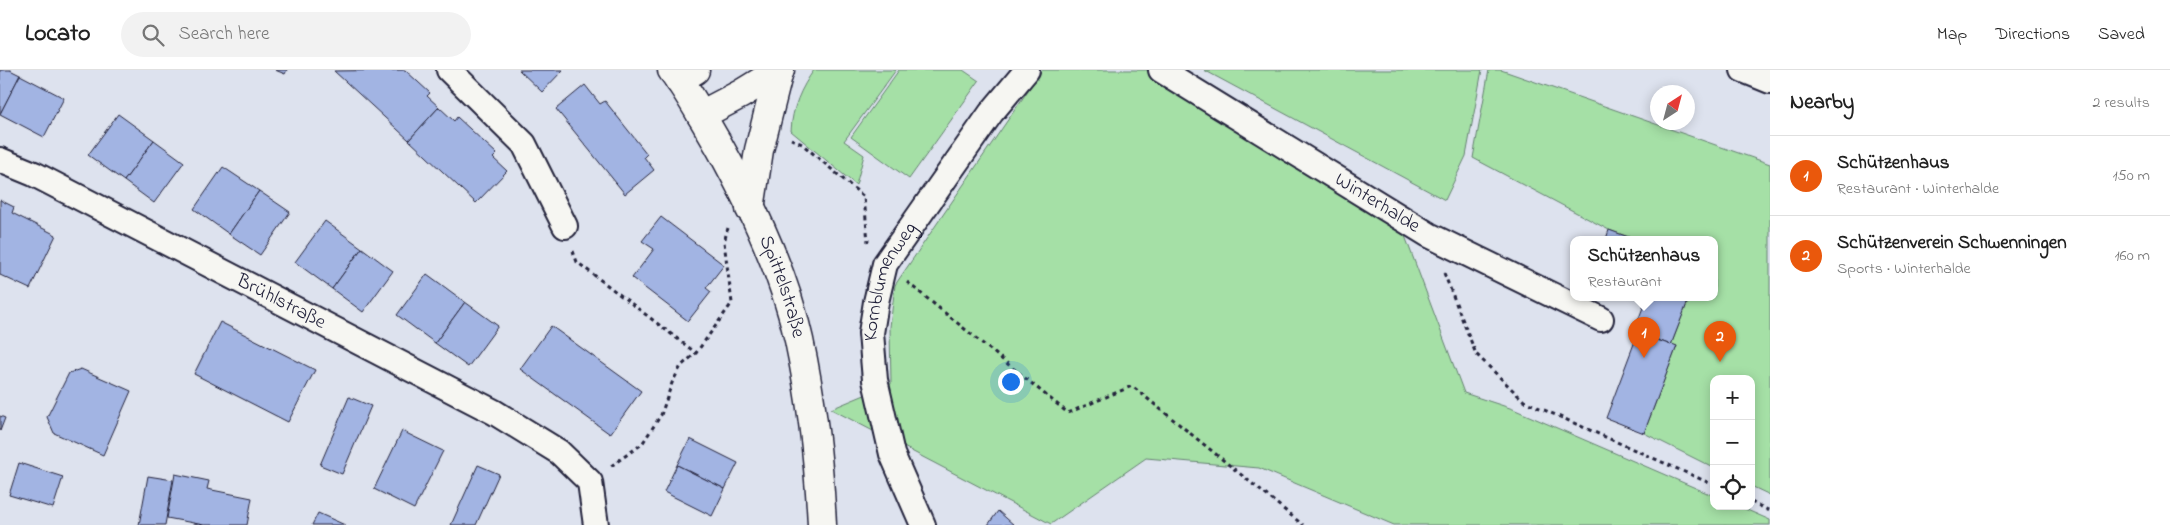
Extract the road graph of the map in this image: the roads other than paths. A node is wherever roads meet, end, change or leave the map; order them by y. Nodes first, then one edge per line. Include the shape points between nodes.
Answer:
1 (449, 70) edge
2 (779, 70) edge
3 (1027, 70) edge
4 (1161, 70) edge
5 (1743, 70) edge
6 (682, 73) edge
7 (1770, 81) edge
8 (701, 115) junction
9 (0, 160) edge
10 (750, 209) junction
11 (565, 226) road end
12 (1601, 319) dead end
13 (596, 525) edge
14 (822, 525) edge
15 (923, 525) edge

1 - 11 street via 524,144
2 - 8 main road
2 - 10 main road via 759,150
3 - 15 street, Kornblumenweg via 992,113 885,264 872,333 875,380 892,454
4 - 12 street, Winterhalde via 1429,235
5 - 7 street
6 - 8 main road, Spittelstraße
8 - 10 main road, Spittelstraße
9 - 13 street, Brühlstraße via 34,174 494,412 559,452 590,482
10 - 14 main road, Spittelstraße via 778,271 798,339 820,487

